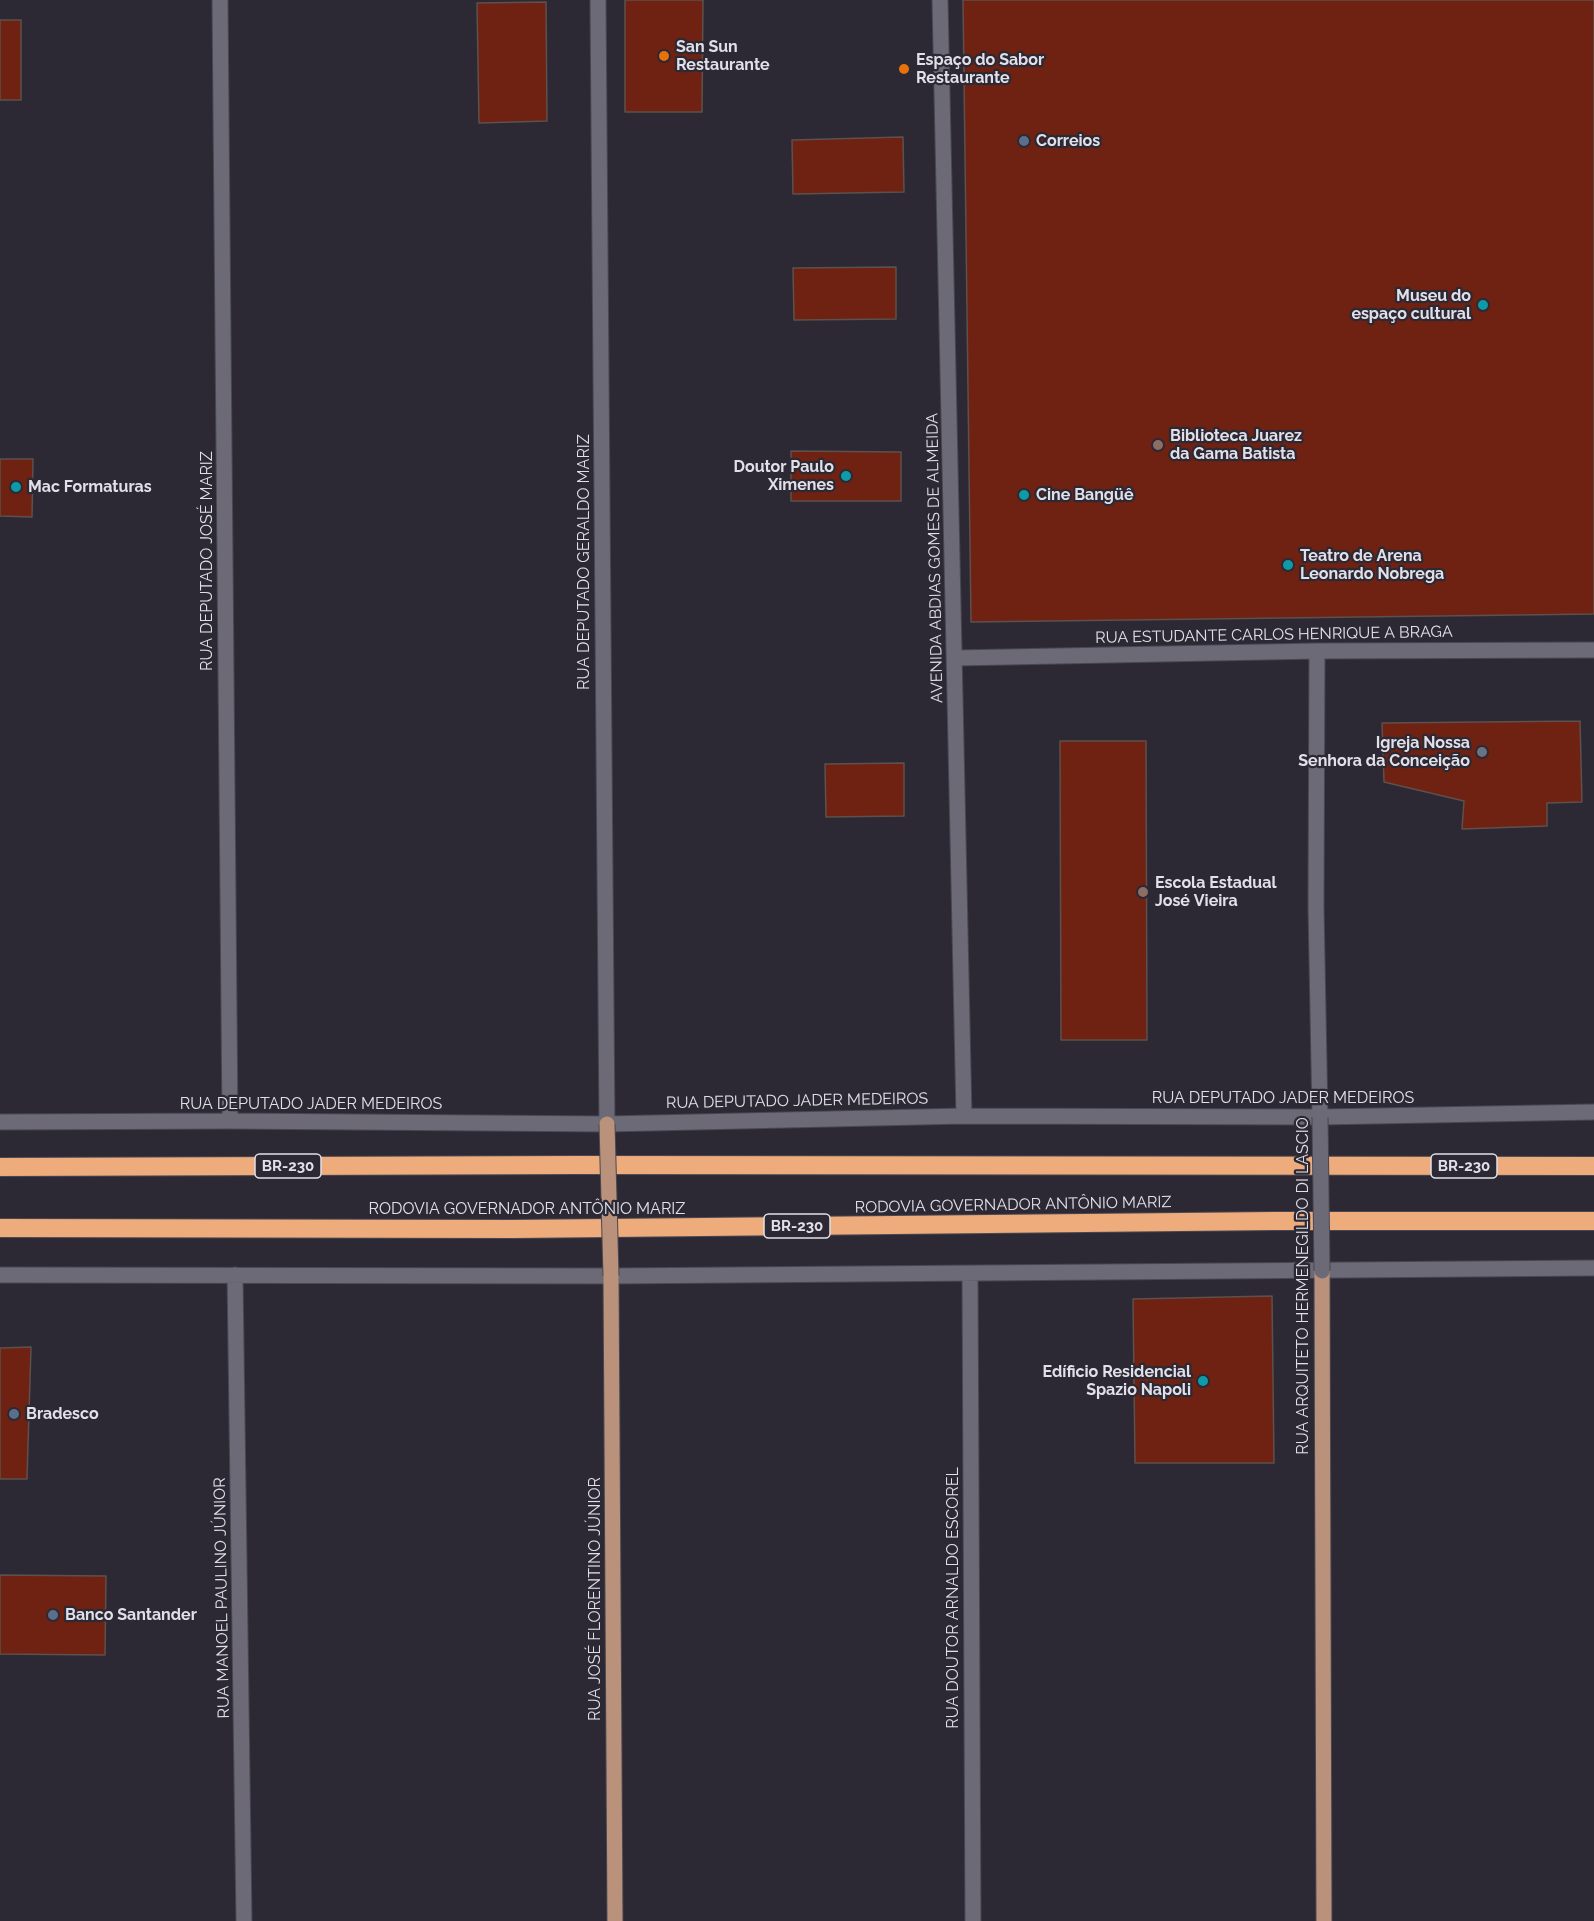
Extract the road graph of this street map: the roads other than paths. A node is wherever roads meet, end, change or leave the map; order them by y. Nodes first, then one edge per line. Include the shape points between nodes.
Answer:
1 (220, 0) edge
2 (598, 0) edge
3 (940, 0) edge
4 (1594, 650) edge
5 (1317, 651) junction
6 (955, 658) junction
7 (1594, 1112) edge
8 (964, 1116) junction
9 (1320, 1117) junction
10 (230, 1121) junction
11 (0, 1122) edge
12 (607, 1124) junction
13 (1594, 1166) edge
14 (0, 1167) edge
15 (1594, 1221) edge
16 (0, 1228) edge
17 (1594, 1268) edge
18 (1322, 1271) junction
19 (0, 1275) edge
20 (235, 1275) junction
21 (970, 1275) junction
22 (611, 1276) junction
23 (244, 1921) edge
24 (615, 1921) edge
25 (973, 1921) edge
26 (1324, 1921) edge

1 - 10 street, RUA DEPUTADO JOSÉ MARIZ
2 - 12 street, RUA DEPUTADO GERALDO MARIZ
3 - 6 street, AVENIDA ABDIAS GOMES DE ALMEIDA
4 - 5 street, RUA ESTUDANTE CARLOS HENRIQUE A BRAGA
5 - 6 street, RUA ESTUDANTE CARLOS HENRIQUE A BRAGA
5 - 9 street, RUA ARQUITETO HERMENEGILDO DI LASCIO
6 - 8 street, AVENIDA ABDIAS GOMES DE ALMEIDA
7 - 9 street, RUA DEPUTADO JADER MEDEIROS
8 - 9 street, RUA DEPUTADO JADER MEDEIROS
8 - 12 street, RUA DEPUTADO JADER MEDEIROS
9 - 18 street, RUA ARQUITETO HERMENEGILDO DI LASCIO, bridge
10 - 11 street, RUA DEPUTADO JADER MEDEIROS
10 - 12 street, RUA DEPUTADO JADER MEDEIROS
12 - 22 main road, RUA JOSÉ FLORENTINO JÚNIOR, bridge
13 - 14 highway, BR-230
15 - 16 highway, RODOVIA GOVERNADOR ANTÔNIO MARIZ / BR-230 via 525,1229
17 - 18 street
18 - 21 street
18 - 26 main road, RUA ARQUITETO HERMENEGILDO DI LASCIO
19 - 20 street
20 - 22 street
20 - 23 street, RUA MANOEL PAULINO JÚNIOR
21 - 22 street
21 - 25 street, RUA DOUTOR ARNALDO ESCOREL
22 - 24 main road, RUA JOSÉ FLORENTINO JÚNIOR

